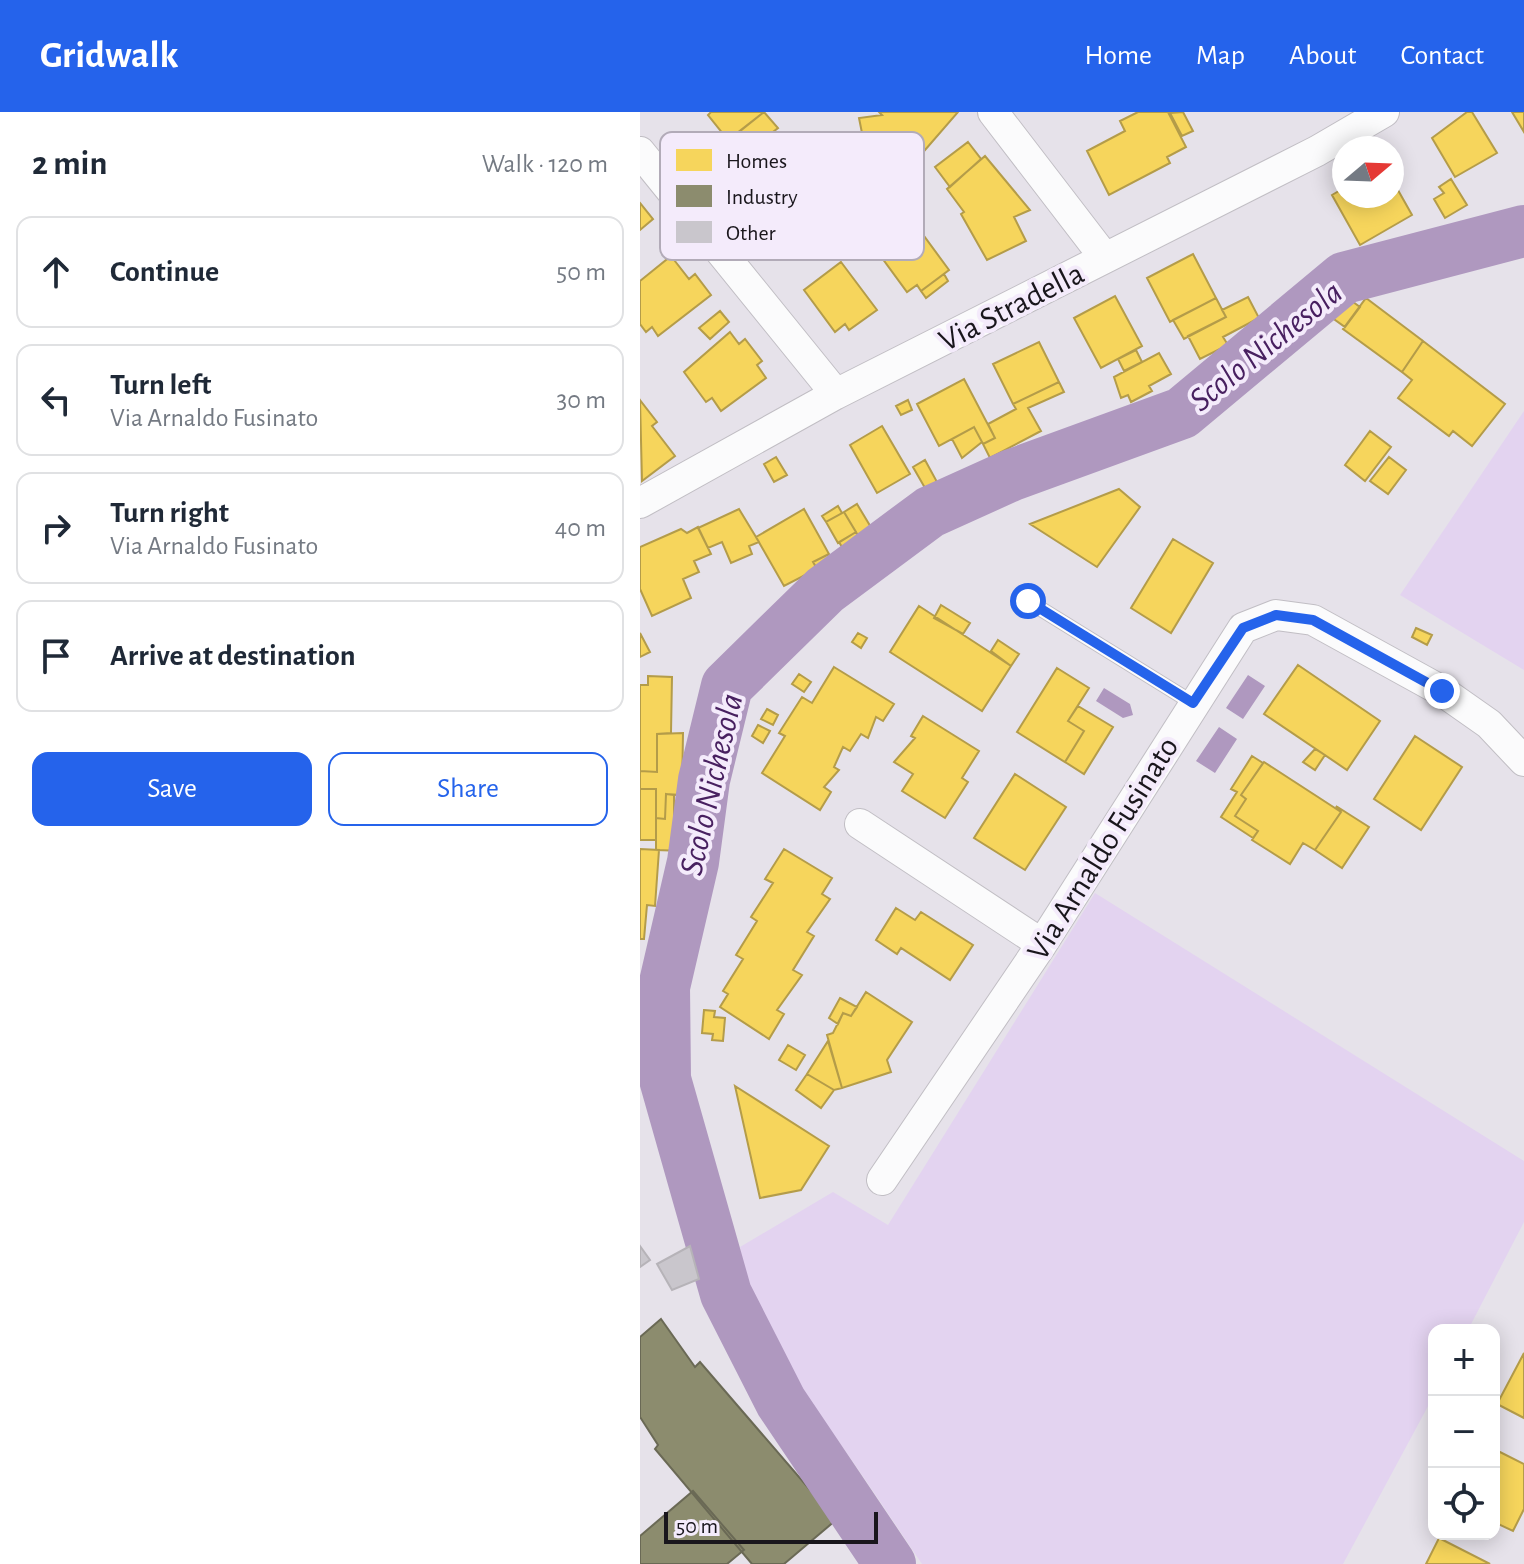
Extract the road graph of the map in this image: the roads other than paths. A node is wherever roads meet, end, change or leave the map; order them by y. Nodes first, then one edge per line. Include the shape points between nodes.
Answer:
1 (993, 112) edge
2 (1384, 112) edge
3 (640, 152) edge
4 (660, 177) edge
5 (1105, 258) junction
6 (727, 260) edge
7 (836, 394) junction
8 (640, 503) edge
9 (1028, 601) dead end
10 (1193, 703) junction
11 (1524, 761) edge
12 (860, 824) dead end
13 (1042, 944) junction
14 (882, 1180) dead end

1 - 5 street
2 - 5 street, Via Stradella
3 - 4 street
5 - 7 street, Via Stradella
6 - 7 street
7 - 8 street, Via Stradella
9 - 10 lane
10 - 11 street, Via Arnaldo Fusinato via 1243,628 1276,615 1301,616 1442,691 1489,724
10 - 13 street, Via Arnaldo Fusinato
12 - 13 street
13 - 14 street, Via Arnaldo Fusinato

